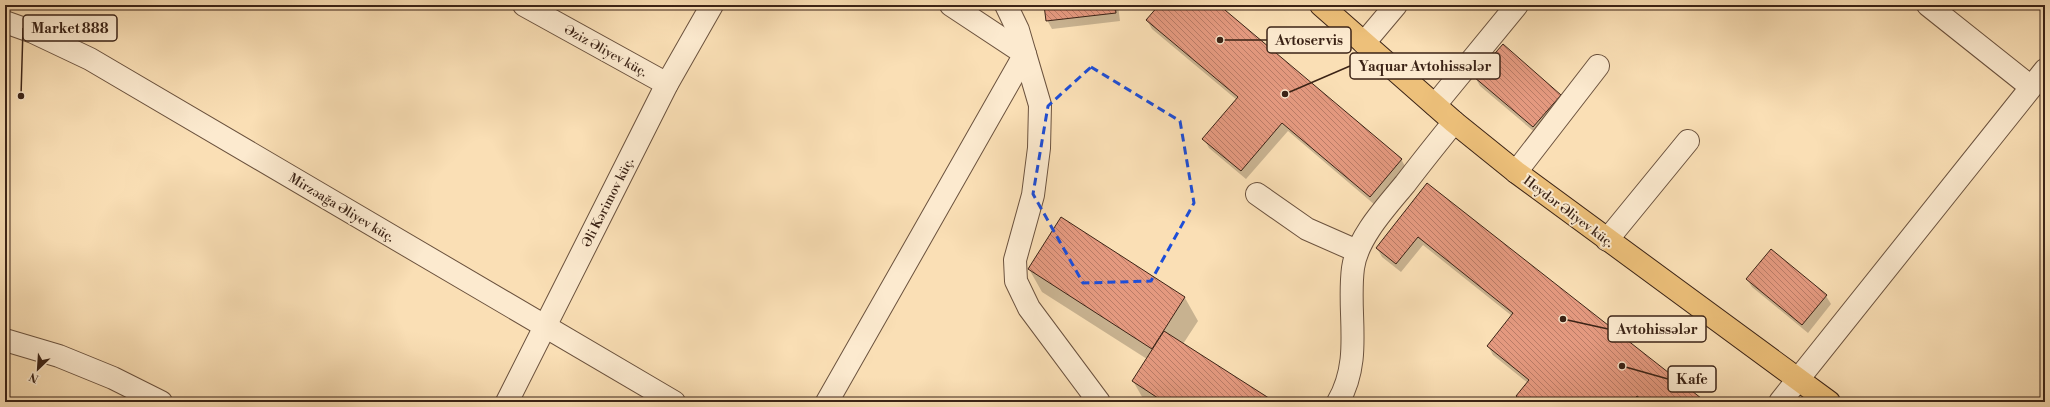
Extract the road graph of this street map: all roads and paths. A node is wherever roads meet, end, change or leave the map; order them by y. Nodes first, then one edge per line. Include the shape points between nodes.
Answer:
1 (524, 5) edge
2 (712, 5) edge
3 (951, 5) edge
4 (1006, 5) edge
5 (1321, 5) edge
6 (1396, 5) edge
7 (1517, 5) edge
8 (1928, 5) edge
9 (5, 22) edge
10 (1364, 43) junction
11 (1025, 54) junction
12 (1598, 66) dead end
13 (2045, 70) edge
14 (667, 84) junction
15 (2031, 87) junction
16 (1435, 105) junction
17 (1454, 122) junction
18 (1688, 141) dead end
19 (1516, 172) junction
20 (1257, 194) dead end
21 (1607, 240) junction
22 (1357, 251) junction
23 (544, 327) junction
24 (5, 340) edge
25 (1799, 380) junction
26 (161, 402) edge
27 (507, 402) edge
28 (674, 402) edge
29 (827, 402) edge
30 (1099, 402) edge
31 (1338, 402) edge
32 (1780, 402) edge
33 (1829, 402) edge

1 - 14 street, Əziz Əliyev küç.
2 - 14 street, Əli Kərimov küç.
3 - 11 street
4 - 11 street via 1018,30
5 - 10 main road, Heydər Əliyev küç.
6 - 10 street
7 - 16 street
8 - 15 street
9 - 23 street, Mirzəağa Əliyev küç. via 34,32 90,59
10 - 16 main road, Heydər Əliyev küç.
11 - 29 street
11 - 30 street via 1040,105 1039,148 1033,195 1015,260 1016,281 1029,308
12 - 19 street
13 - 15 street
14 - 23 street, Əli Kərimov küç.
15 - 25 street
16 - 17 main road, Heydər Əliyev küç.
17 - 19 main road, Heydər Əliyev küç.
17 - 22 street via 1378,218
18 - 21 street
19 - 21 main road, Heydər Əliyev küç.
20 - 22 street via 1307,229
21 - 25 main road, Heydər Əliyev küç.
22 - 31 street via 1353,268 1351,369 1347,387
23 - 27 street, Əli Kərimov küç.
23 - 28 street, Mirzəağa Əliyev küç.
24 - 26 street via 59,356 113,378
25 - 32 street
25 - 33 main road, Heydər Əliyev küç.

